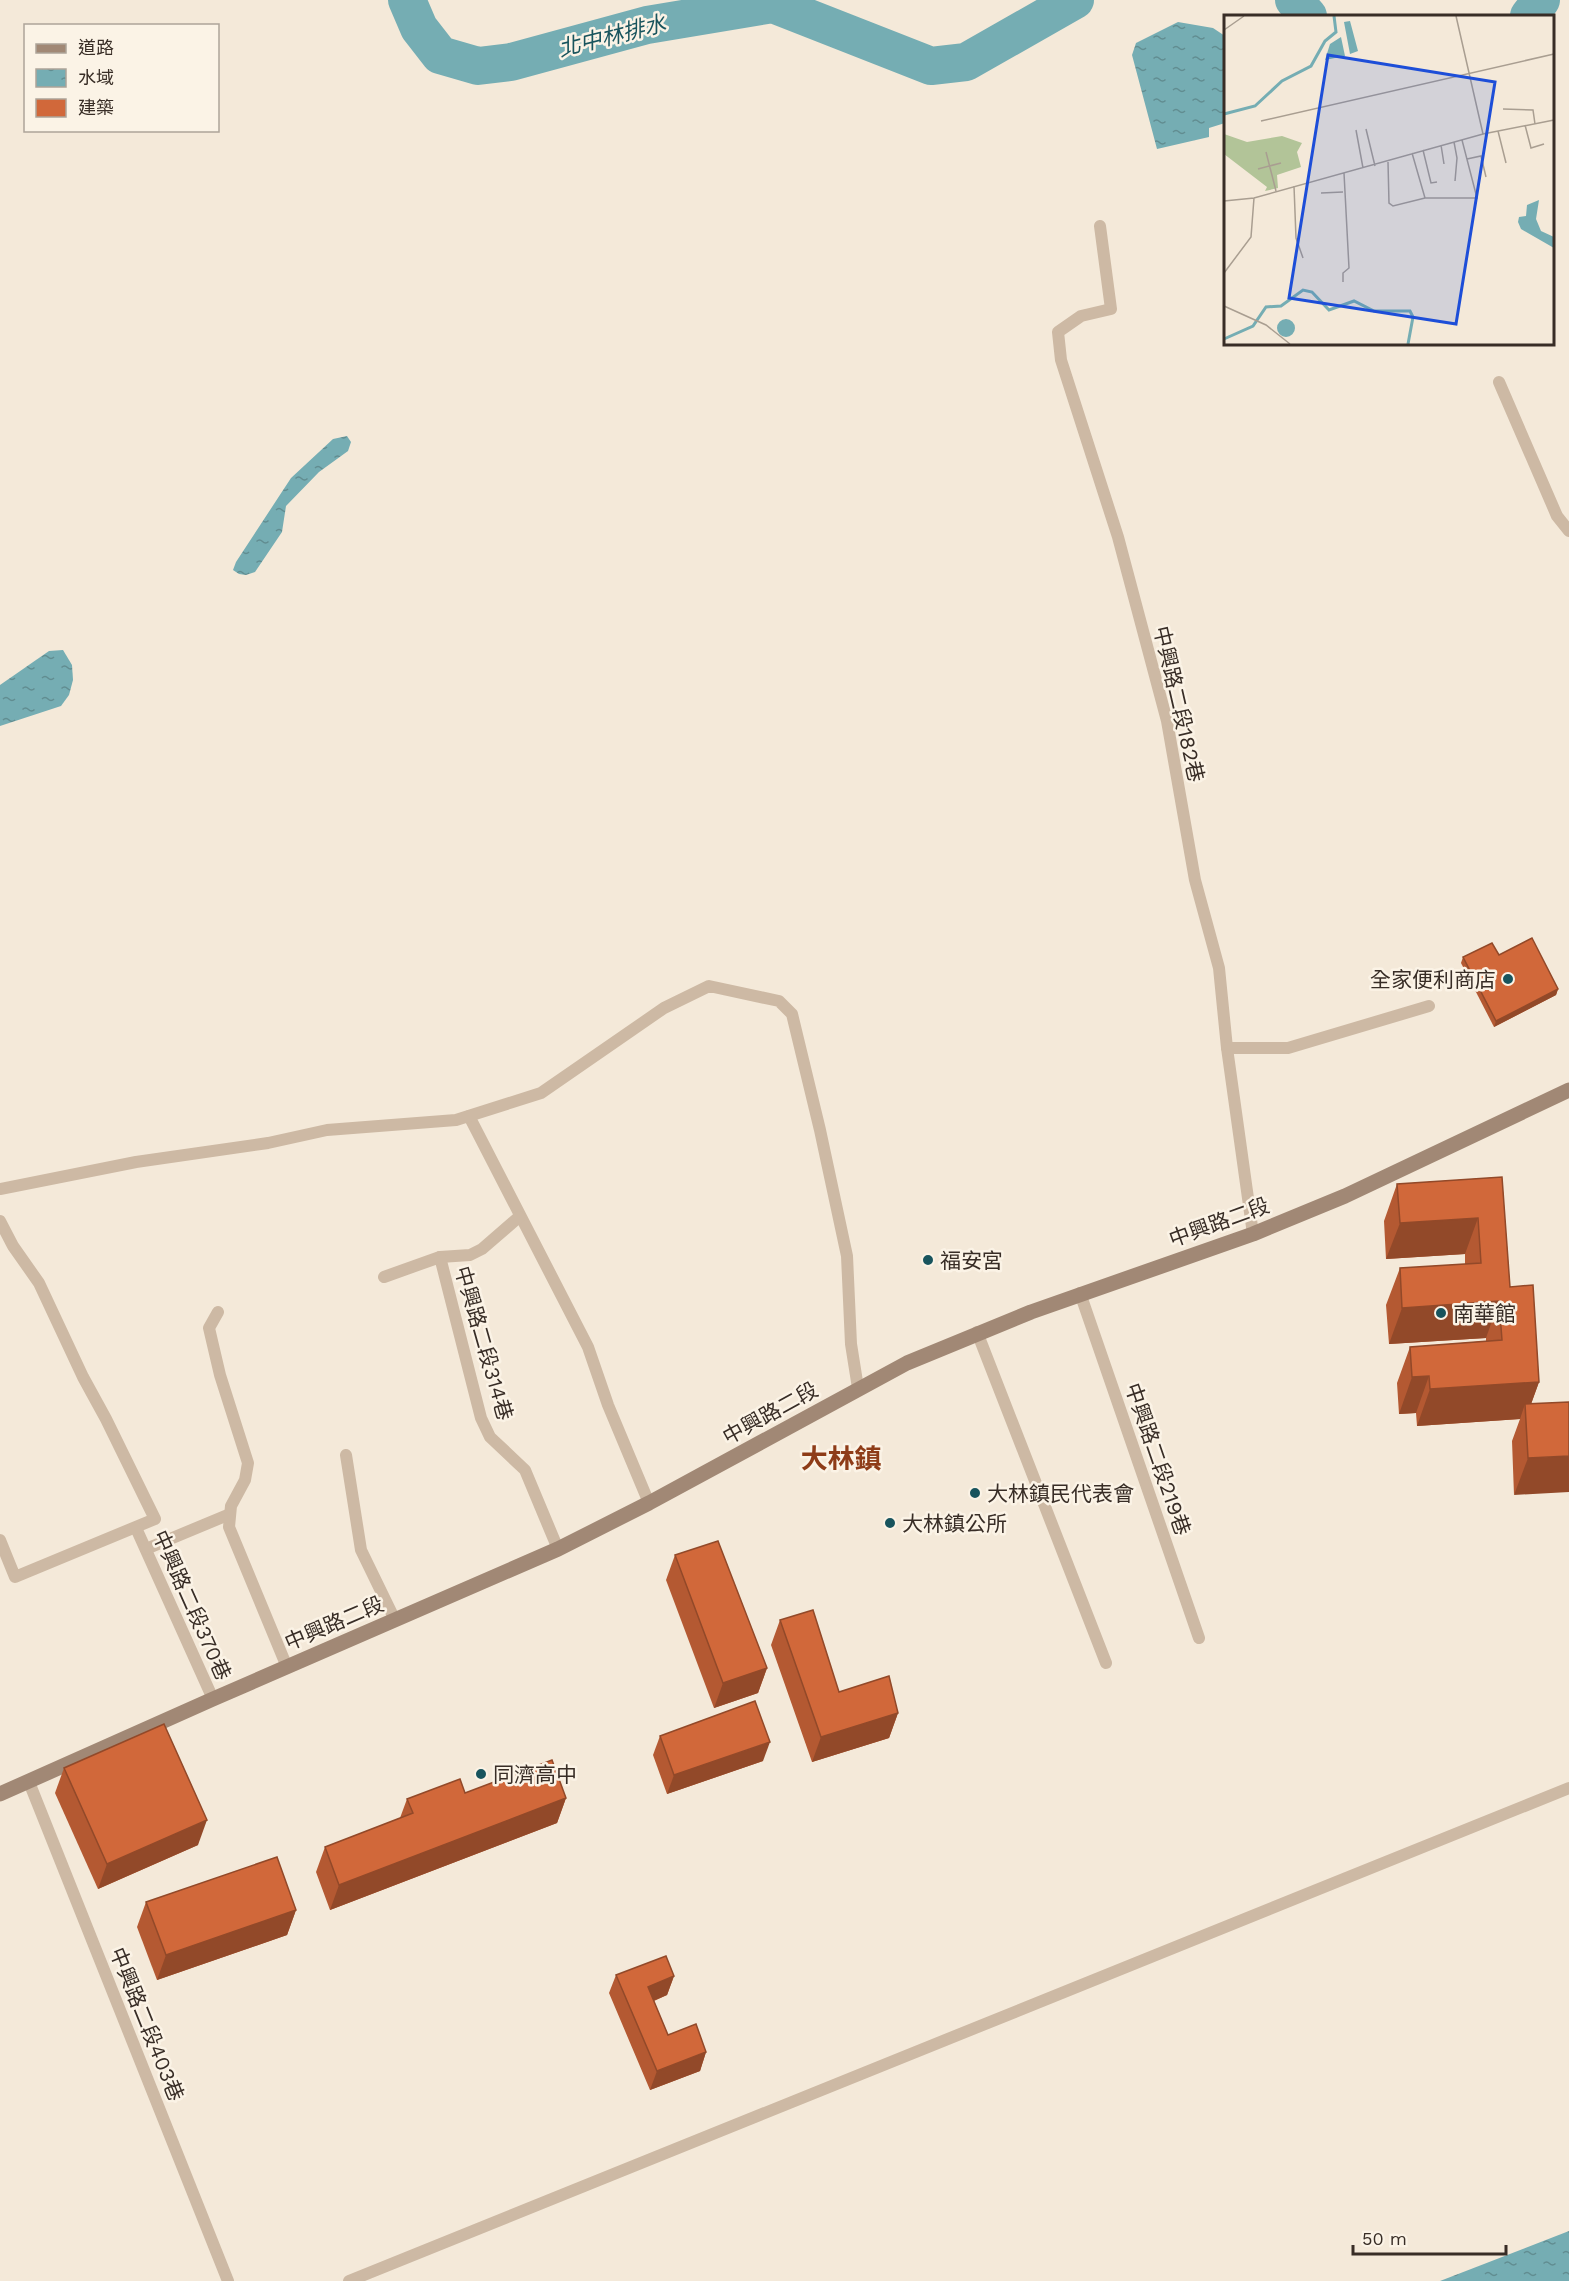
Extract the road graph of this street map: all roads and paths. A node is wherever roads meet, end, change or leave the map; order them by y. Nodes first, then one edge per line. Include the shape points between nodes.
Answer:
1 (1100, 226) dead end
2 (1499, 382) dead end
3 (1569, 531) edge
4 (1429, 1006) dead end
5 (1227, 1048) junction
6 (1569, 1090) edge
7 (469, 1116) junction
8 (0, 1189) edge
9 (519, 1217) junction
10 (0, 1221) edge
11 (1253, 1234) junction
12 (440, 1257) junction
13 (384, 1277) dead end
14 (1080, 1293) junction
15 (218, 1312) dead end
16 (977, 1332) junction
17 (858, 1388) junction
18 (346, 1455) dead end
19 (649, 1503) junction
20 (230, 1514) junction
21 (136, 1528) junction
22 (0, 1540) edge
23 (146, 1549) junction
24 (558, 1549) junction
25 (395, 1620) junction
26 (1198, 1638) dead end
27 (1106, 1663) dead end
28 (287, 1666) junction
29 (213, 1699) junction
30 (29, 1782) junction
31 (1569, 1788) edge
32 (0, 1794) edge
33 (228, 2281) edge
34 (349, 2281) edge

1 - 5 lane, 中興路二段182巷 via 1111,309 1081,316 1058,332 1061,360 1118,537 1167,721 1195,880 1219,968
2 - 3 lane via 1557,516
4 - 5 lane via 1288,1048
5 - 11 lane, 中興路二段182巷
6 - 11 main road, 中興路二段 via 1345,1196
7 - 8 lane via 327,1130
7 - 9 lane
7 - 17 lane via 541,1093 664,1008 709,986 779,1001 792,1014 847,1256 851,1344
9 - 12 lane via 482,1249 470,1255
9 - 19 lane via 588,1347
10 - 21 lane via 39,1283 155,1519
11 - 14 main road, 中興路二段
12 - 13 lane, 中興路二段314巷
12 - 24 lane, 中興路二段314巷 via 481,1418 490,1437 525,1470
14 - 16 main road, 中興路二段
14 - 26 lane, 中興路二段219巷
15 - 20 lane via 209,1328 248,1463
16 - 17 main road, 中興路二段
16 - 27 lane
17 - 19 main road, 中興路二段
18 - 25 lane via 361,1550
19 - 24 main road, 中興路二段
20 - 23 lane
20 - 28 lane via 229,1527
21 - 22 lane via 15,1577
21 - 23 lane, 中興路二段370巷
23 - 29 lane, 中興路二段370巷
24 - 25 main road, 中興路二段
25 - 28 main road, 中興路二段
28 - 29 main road, 中興路二段
29 - 30 main road, 中興路二段
30 - 32 main road, 中興路二段
30 - 33 lane, 中興路二段403巷
31 - 34 lane

